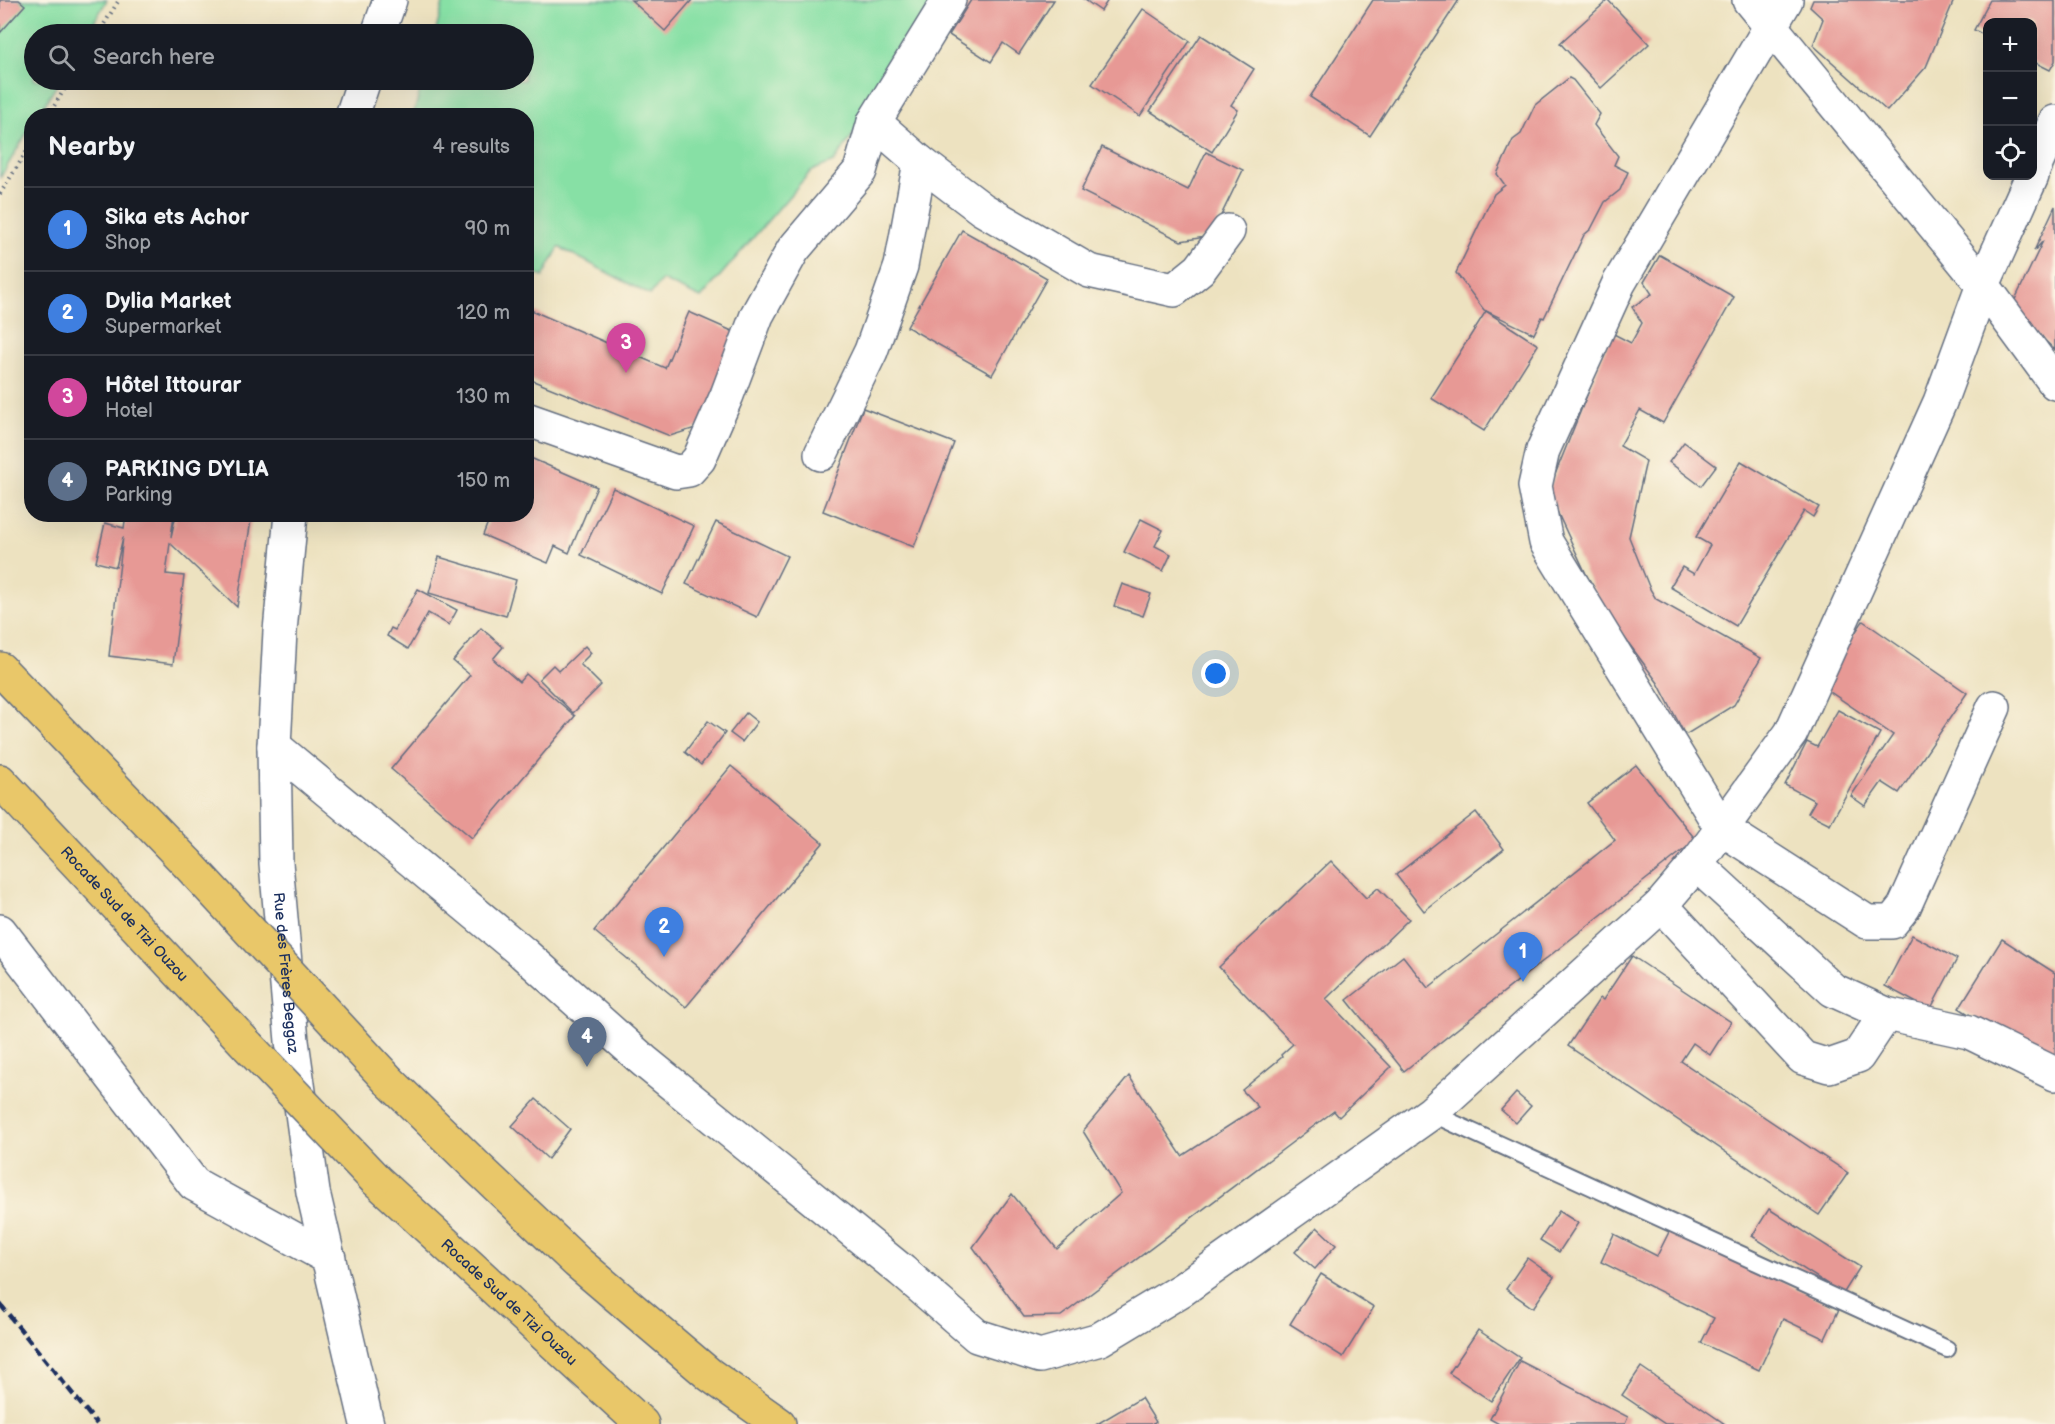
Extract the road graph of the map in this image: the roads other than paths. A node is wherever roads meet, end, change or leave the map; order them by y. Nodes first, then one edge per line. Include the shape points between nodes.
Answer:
1 (390, 0) edge
2 (949, 0) edge
3 (1749, 0) edge
4 (1778, 13) edge
5 (382, 24) edge
6 (361, 90) edge
7 (355, 108) edge
8 (874, 122) junction
9 (2055, 122) edge
10 (920, 162) junction
11 (2037, 163) edge
12 (2029, 180) edge
13 (1228, 231) dead end
14 (1983, 285) junction
15 (2055, 382) edge
16 (534, 421) edge
17 (820, 454) dead end
18 (290, 522) edge
19 (0, 669) edge
20 (1994, 707) dead end
21 (274, 746) junction
22 (0, 781) edge
23 (1722, 829) junction
24 (1696, 864) junction
25 (1661, 905) junction
26 (0, 931) edge
27 (1886, 1014) junction
28 (2055, 1074) edge
29 (1431, 1113) junction
30 (328, 1258) junction
31 (1947, 1349) dead end
32 (640, 1423) edge
33 (367, 1424) edge
34 (779, 1424) edge

1 - 5 street
2 - 8 street
3 - 4 street
4 - 14 street
4 - 23 street via 1620,283 1543,450 1535,486 1546,542
6 - 7 street
8 - 10 street
8 - 16 street via 860,171 793,250 758,315 699,459 689,470 676,472
9 - 11 street
10 - 13 street via 982,210 1089,271 1142,283 1174,290 1200,269
10 - 17 street via 901,266 871,351
12 - 14 street
14 - 15 street
14 - 23 street via 1940,402 1791,733
18 - 21 street, Rue des Frères Beggaz
19 - 34 highway, bridge via 389,1080 478,1168 577,1262 711,1375
20 - 23 street via 1904,907 1892,922 1867,922
21 - 29 street via 523,953 644,1061 977,1336 1040,1356 1100,1339 1183,1289
21 - 30 street, Rue des Frères Beggaz via 276,863 292,1041 313,1192
22 - 32 highway, Rocade Sud de Tizi Ouzou, bridge via 375,1179
23 - 24 street
24 - 25 street
24 - 27 street via 1833,990
25 - 27 street via 1803,1058 1829,1066 1858,1056
25 - 29 street
26 - 30 street via 194,1184
27 - 28 street via 1969,1032
29 - 31 lane
30 - 33 street, Rue des Frères Beggaz

